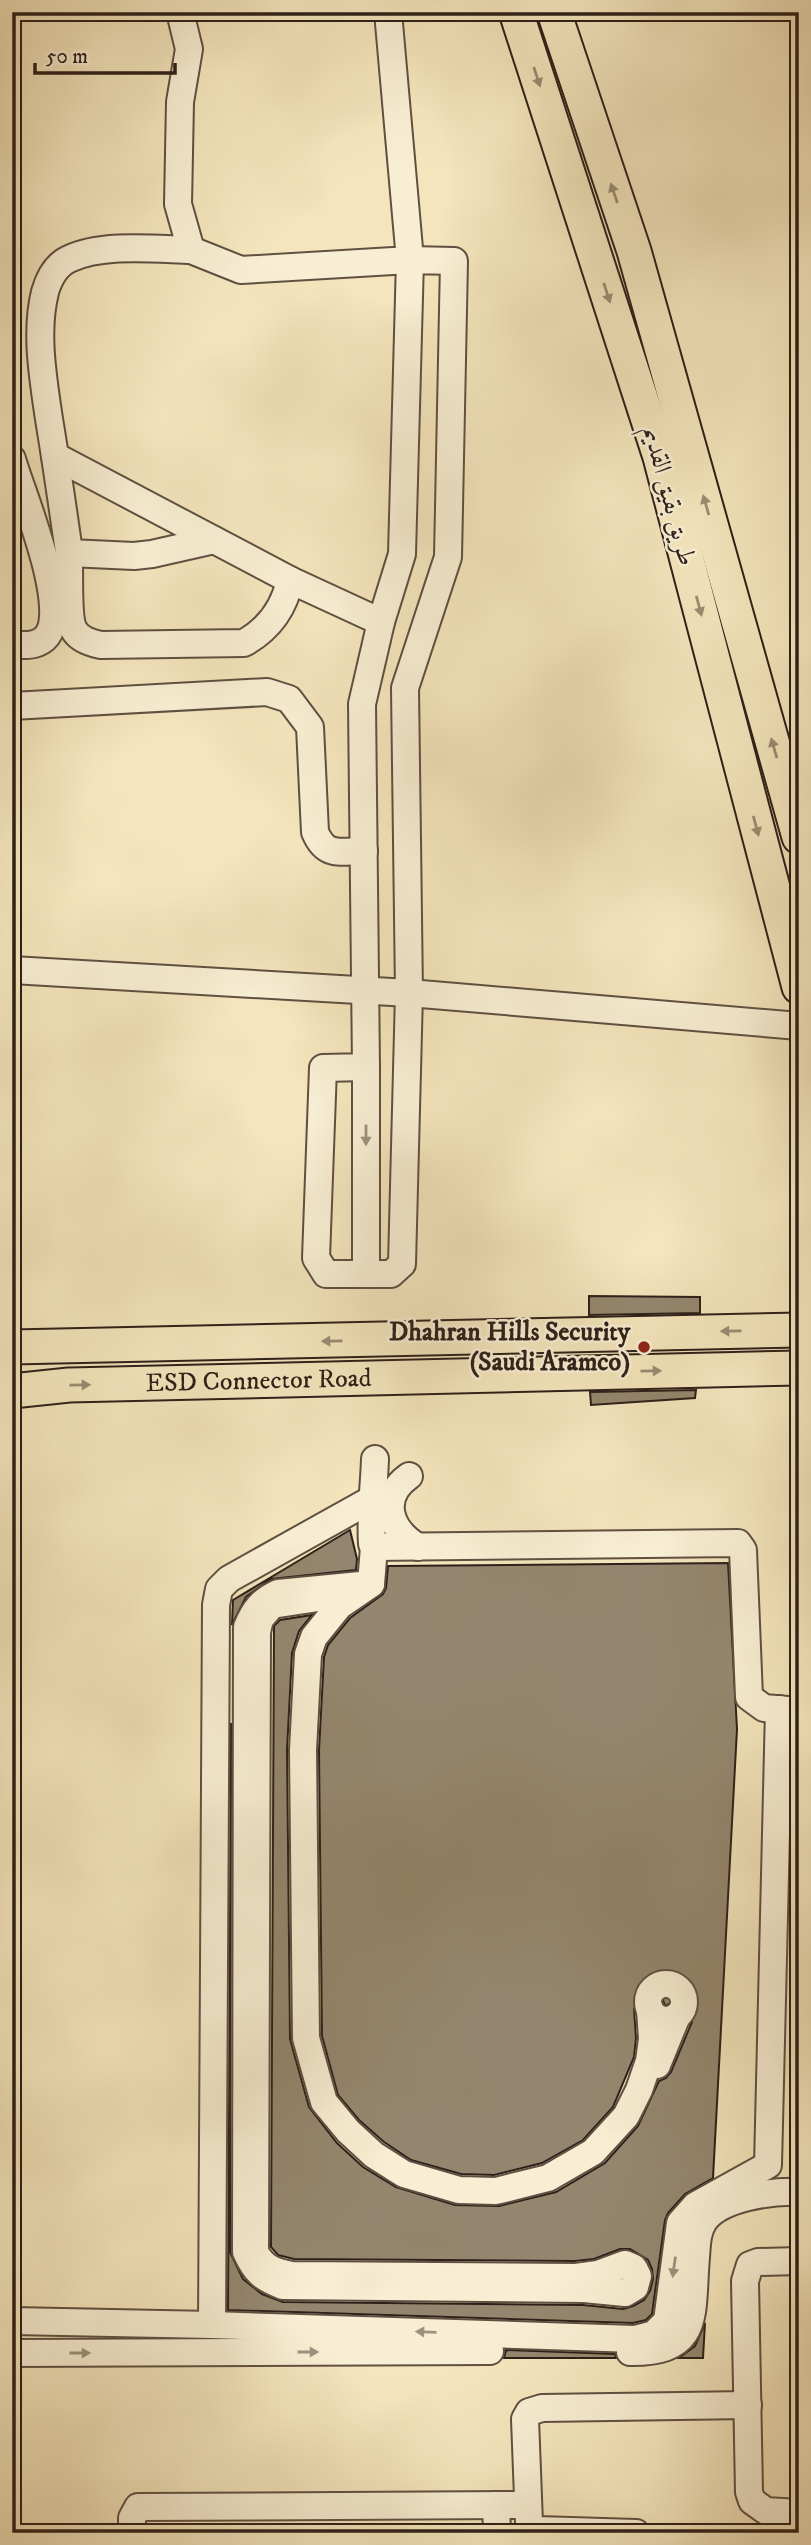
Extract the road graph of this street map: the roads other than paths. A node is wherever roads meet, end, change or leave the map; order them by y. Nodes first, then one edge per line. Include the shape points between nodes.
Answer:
1 (180, 12) edge
2 (388, 12) edge
3 (516, 12) edge
4 (554, 12) edge
5 (191, 250) junction
6 (410, 260) junction
7 (55, 456) junction
8 (12, 459) edge
9 (214, 540) junction
10 (448, 550) junction
11 (69, 553) junction
12 (402, 554) junction
13 (290, 580) junction
14 (381, 622) junction
15 (12, 645) edge
16 (12, 706) edge
17 (799, 837) edge
18 (364, 851) junction
19 (12, 970) edge
20 (799, 987) edge
21 (366, 990) junction
22 (409, 993) junction
23 (799, 1026) edge
24 (366, 1067) junction
25 (366, 1274) junction
26 (797, 1329) edge
27 (389, 1339) junction
28 (12, 1347) edge
29 (799, 1368) edge
30 (757, 1369) junction
31 (799, 1375) edge
32 (389, 1377) junction
33 (12, 1391) edge
34 (372, 1506) junction
35 (374, 1547) junction
36 (418, 1547) junction
37 (371, 1584) junction
38 (338, 1595) junction
39 (789, 1710) edge
40 (769, 2178) junction
41 (799, 2192) edge
42 (799, 2261) edge
43 (12, 2321) edge
44 (217, 2325) junction
45 (12, 2353) edge
46 (748, 2405) junction
47 (496, 2505) junction
48 (528, 2505) junction
49 (799, 2513) edge
50 (132, 2533) edge
51 (497, 2533) edge
52 (636, 2533) edge

1 - 5 street via 189,49 180,102 178,204
2 - 6 street
3 -> 20 main road, طريق بقيق القديم via 660,457
17 -> 4 main road, طريق بقيق القديم via 634,251
5 - 6 street via 241,270
5 - 7 street via 100,251 69,259 55,269 41,315 44,390
6 - 10 street via 454,261
6 - 12 street
7 - 9 street
7 - 11 street
8 - 15 street via 49,575 53,605 47,635 36,644
9 - 11 street via 152,554
9 - 13 street
10 - 12 street
10 - 22 street via 405,688
11 - 13 street via 74,630 90,643 101,645 244,643 279,612
12 - 14 street
13 - 14 street
14 - 18 street via 362,704
16 - 18 street via 268,692 289,699 310,727 315,832 320,845 329,851
18 - 21 street
19 - 21 street
21 - 22 street
21 - 24 street
22 - 23 street
22 - 25 street via 402,1264 391,1274
24 -> 25 street
24 - 25 street via 323,1068 316,1258 326,1274
26 -> 27 main road, ESD Connector Road
27 -> 28 main road, ESD Connector Road
27 - 32 main road
29 - 30 main road, ESD Connector Road
30 - 31 main road
32 -> 30 main road, ESD Connector Road
33 -> 32 main road, ESD Connector Road via 69,1385
34 - 35 street
34 - 36 street via 375,1460 392,1474 409,1476 396,1489 391,1520
34 - 44 street via 229,1579 219,1589
35 - 36 street
35 - 37 street
36 - 39 street via 738,1543 743,1550 749,1697 764,1708
37 - 38 street
37 - 38 street via 339,1606 314,1637 308,1654 303,1750 306,2038 324,2102 374,2155 404,2174 459,2190 496,2191 548,2178 593,2152 626,2116 639,2090 652,2039 650,2009 668,2021 677,2016 643,2107 618,2141 589,2168 530,2195 479,2202 435,2195 396,2181 361,2158 330,2126 306,2084 296,2035 291,1895 297,1654 303,1635
37 - 38 street via 278,1593 253,1612 247,1627 246,2252 267,2280 283,2286 625,2293 635,2287 638,2276 634,2267 625,2264 576,2277 292,2275 262,2264 255,2252 257,1632 260,1619 272,1605
39 - 40 street
40 - 41 street
40 -> 44 street via 696,2206 680,2223 667,2321 654,2334 635,2339
45 -> 40 street via 655,2353 674,2345 687,2332 697,2235 705,2219
42 - 46 street via 758,2262 747,2271
43 - 44 street
46 - 48 street via 535,2408 525,2419
46 - 49 street via 751,2501 766,2511
47 - 48 street
47 - 50 street via 138,2507
47 - 51 street
48 - 52 street via 529,2523 538,2530

